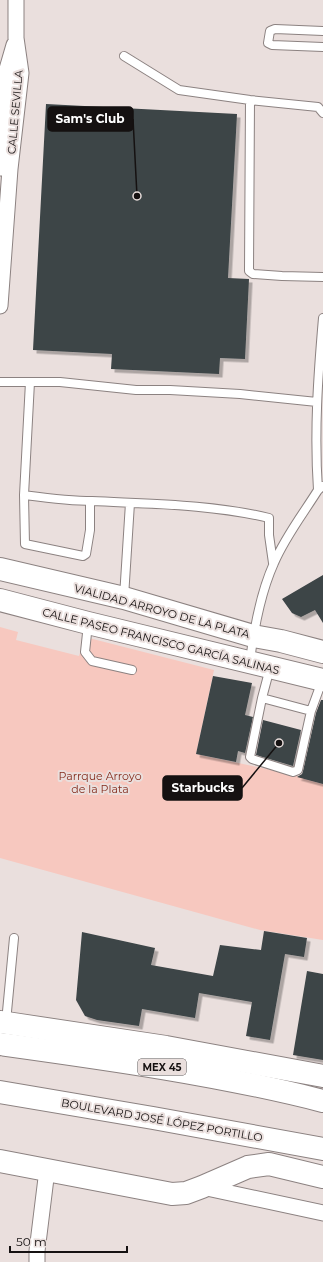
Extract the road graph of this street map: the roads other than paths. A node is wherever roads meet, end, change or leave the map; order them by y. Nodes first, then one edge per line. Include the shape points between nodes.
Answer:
1 (16, 0) edge
2 (323, 31) edge
3 (16, 38) junction
4 (323, 47) edge
5 (124, 56) dead end
6 (250, 100) junction
7 (323, 113) edge
8 (0, 168) edge
9 (1, 273) edge
10 (323, 277) edge
11 (0, 306) edge
12 (323, 318) edge
13 (0, 382) edge
14 (30, 382) junction
15 (317, 402) junction
16 (323, 461) edge
17 (317, 471) junction
18 (321, 488) edge
19 (24, 495) junction
20 (90, 502) junction
21 (130, 503) junction
22 (273, 564) junction
23 (0, 569) edge
24 (124, 598) junction
25 (0, 600) edge
26 (88, 623) junction
27 (253, 636) junction
28 (323, 652) edge
29 (250, 662) junction
30 (271, 668) junction
31 (132, 670) dead end
32 (322, 680) edge
33 (262, 698) junction
34 (311, 710) junction
35 (14, 938) dead end
36 (3, 1023) edge
37 (0, 1044) edge
38 (323, 1076) edge
39 (0, 1092) edge
40 (323, 1101) edge
41 (323, 1149) edge
42 (0, 1161) edge
43 (47, 1170) junction
44 (323, 1177) edge
45 (202, 1187) junction
46 (323, 1213) edge
47 (36, 1262) edge

1 - 3 street, CALLE SEVILLA
2 - 4 lane via 275,29 270,31 268,43 272,46
3 - 8 street, CALLE SEVILLA via 7,70
3 - 9 street, CALLE SEVILLA via 20,73
5 - 6 lane via 179,90
6 - 7 lane via 318,107
6 - 10 lane via 249,271 252,274 274,276
9 - 11 street, CALLE SEVILLA
12 - 15 lane
13 - 14 lane
14 - 15 lane via 240,394
14 - 19 lane
15 - 17 lane
16 - 17 lane
17 - 18 lane
18 - 22 lane
19 - 20 lane
19 - 20 lane via 25,544 83,556 86,554 90,530
20 - 21 lane
21 - 22 lane via 165,503 235,511 269,518
21 - 24 lane
22 - 27 lane via 264,588
23 - 24 main road, VIALIDAD ARROYO DE LA PLATA
24 - 27 main road, VIALIDAD ARROYO DE LA PLATA
25 - 26 main road, CALLE PASEO FRANCISCO GARCÍA SALINAS
26 - 29 main road, CALLE PASEO FRANCISCO GARCÍA SALINAS
26 - 31 lane via 85,652 92,661
27 - 28 main road, VIALIDAD ARROYO DE LA PLATA
27 - 29 lane
29 - 30 main road, CALLE PASEO FRANCISCO GARCÍA SALINAS
30 - 32 main road, CALLE PASEO FRANCISCO GARCÍA SALINAS
30 - 33 lane
32 - 34 lane
33 - 34 lane
33 - 34 lane via 250,757 293,772 298,770
35 - 36 lane
36 - 38 main road via 166,1047
37 - 40 main road, MEX 45 via 161,1067
39 - 41 main road, BOULEVARD JOSÉ LÓPEZ PORTILLO
42 - 43 main road
43 - 45 main road via 162,1193 186,1193
43 - 47 street
44 - 45 main road via 269,1164 248,1167
45 - 46 street

